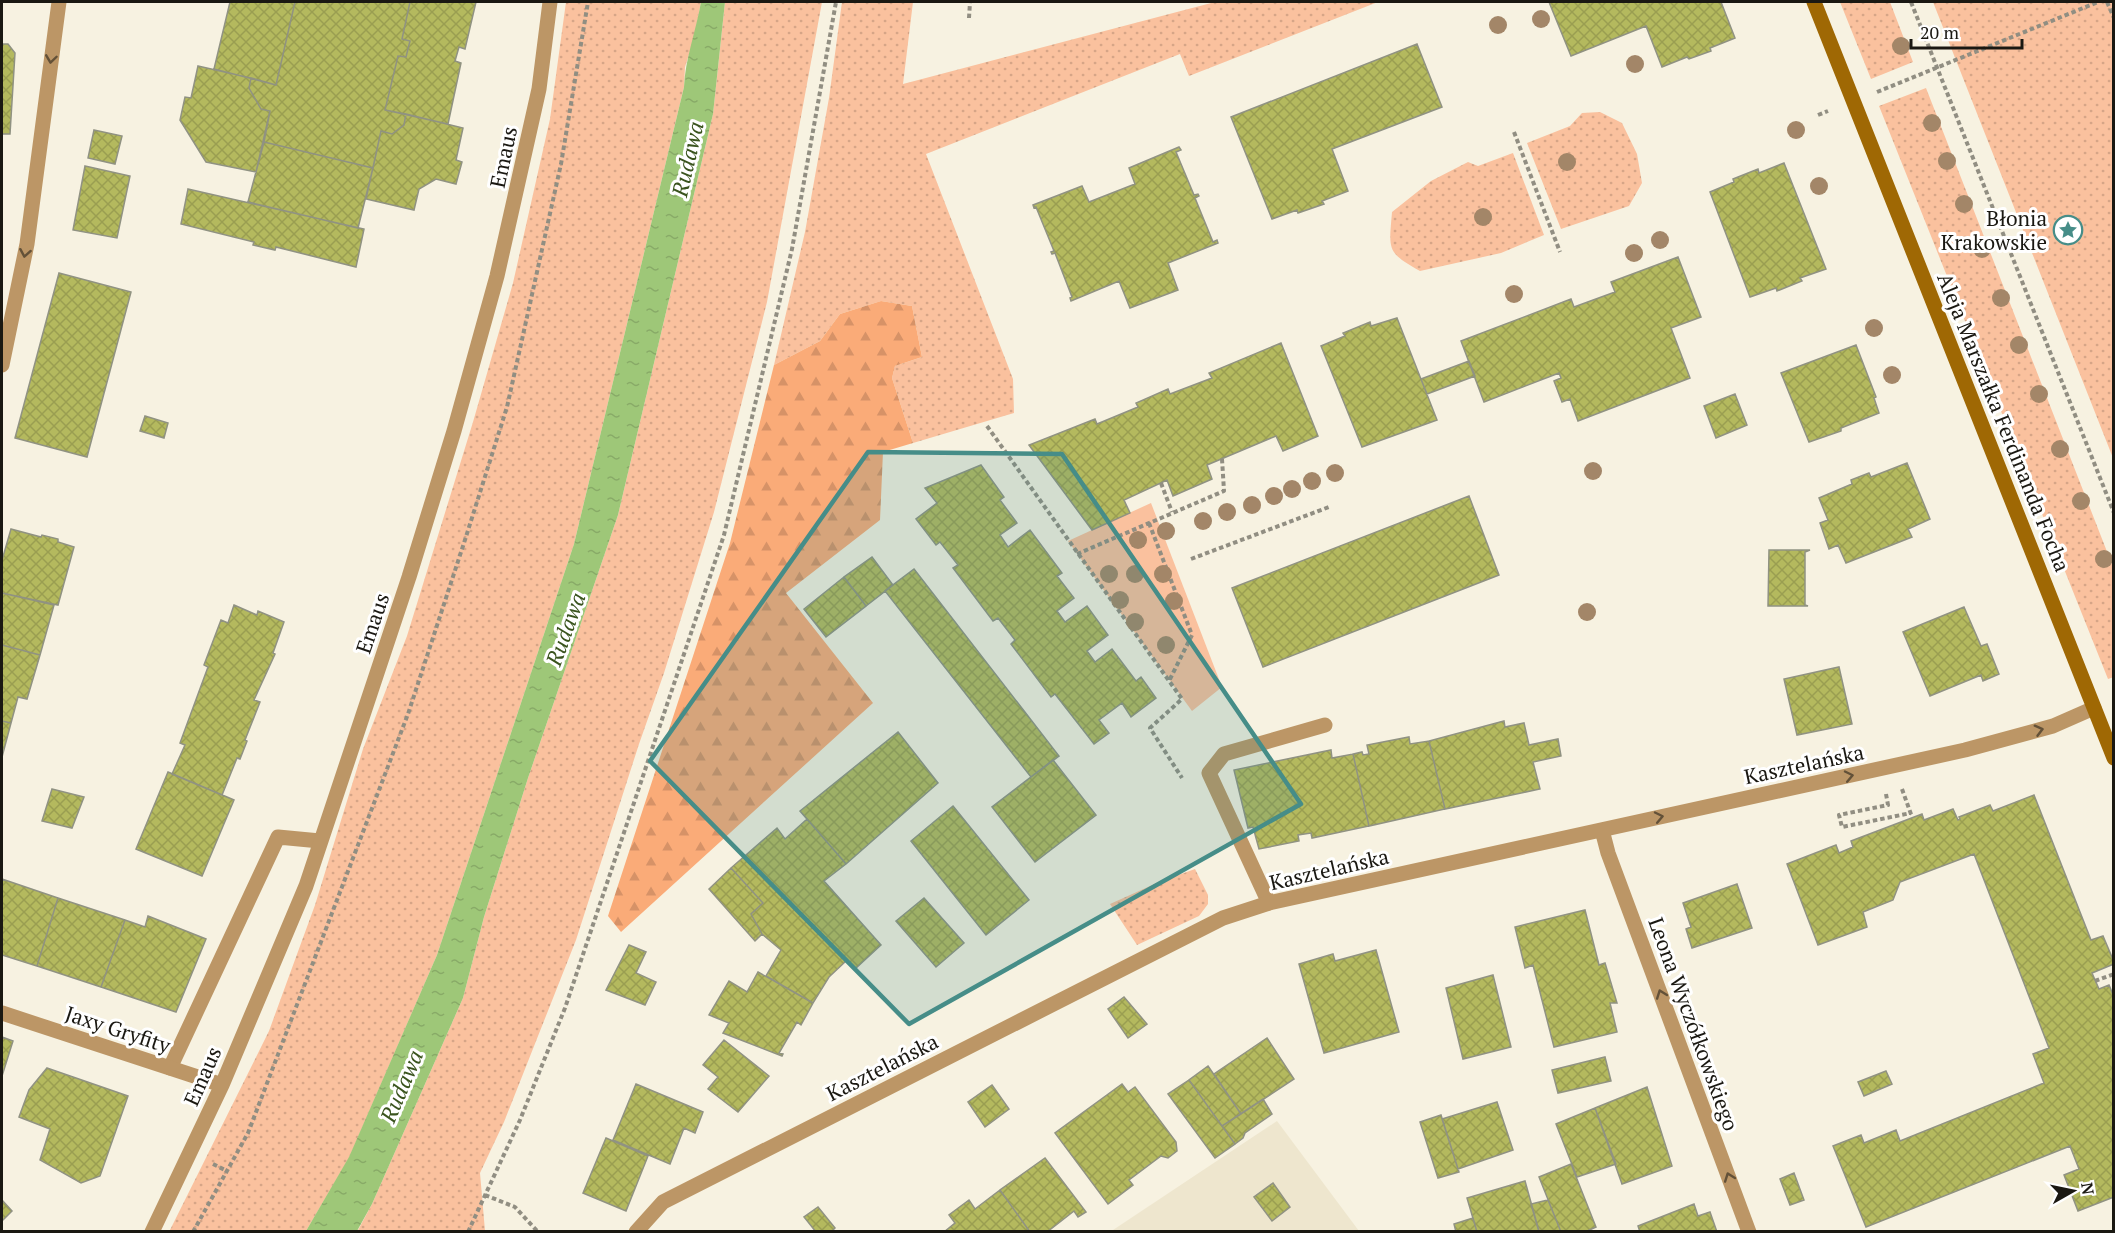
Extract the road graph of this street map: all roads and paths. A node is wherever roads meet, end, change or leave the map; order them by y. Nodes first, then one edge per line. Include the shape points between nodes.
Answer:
1 (59, 2) edge
2 (550, 2) edge
3 (836, 2) edge
4 (970, 2) edge
5 (1814, 2) edge
6 (1911, 2) edge
7 (2098, 2) edge
8 (2107, 2) edge
9 (969, 18) dead end
10 (2114, 18) edge
11 (1937, 68) junction
12 (1877, 92) dead end
13 (1828, 111) dead end
14 (1818, 115) dead end
15 (1514, 132) dead end
16 (1560, 252) dead end
17 (2, 365) edge
18 (987, 426) dead end
19 (1222, 459) dead end
20 (1161, 483) dead end
21 (1329, 507) dead end
22 (1172, 512) junction
23 (2114, 513) edge
24 (1149, 523) junction
25 (1077, 554) junction
26 (1191, 559) dead end
27 (1169, 681) junction
28 (2094, 708) junction
29 (1325, 725) dead end
30 (2114, 758) edge
31 (1188, 787) dead end
32 (1901, 788) dead end
33 (1885, 791) dead end
34 (1602, 830) junction
35 (320, 841) junction
36 (1269, 903) junction
37 (2114, 974) edge
38 (2095, 981) dead end
39 (2, 1013) edge
40 (170, 1068) junction
41 (222, 1085) junction
42 (485, 1195) junction
43 (152, 1232) edge
44 (468, 1232) edge
45 (538, 1232) edge
46 (636, 1232) edge
47 (1749, 1232) edge

1 -> 17 street via 27,244
2 - 35 street, Emaus via 538,88 497,276 409,577
3 - 42 path via 792,249 724,535 565,1008
4 - 9 path
5 - 28 street, Aleja Marszałka Ferdinanda Focha
6 - 11 path
7 - 11 path
8 - 10 path
11 - 12 path
11 - 23 path
13 - 14 path
15 - 16 path
18 - 25 path
19 - 22 path via 1224,491
20 - 22 path
21 - 26 path
22 - 24 path
24 - 25 path
24 - 27 path via 1192,635
25 - 27 path
27 - 31 path via 1182,699 1150,728
28 - 30 street, Aleja Marszałka Ferdinanda Focha
34 -> 28 street, Kasztelańska via 1965,750 2054,726
29 - 36 street via 1224,754 1209,773
32 - 33 path via 1911,815 1842,827 1839,815 1888,805
34 - 36 street, Kasztelańska
47 -> 34 street, Leona Wyczółkowskiego
35 - 40 street via 278,837
35 - 41 street, Emaus via 306,886
36 - 46 street, Kasztelańska via 1199,929 663,1202
37 - 38 path
39 - 40 street, Jaxy Gryfity
40 - 41 street, Jaxy Gryfity
41 - 43 street, Emaus
42 - 44 path
42 - 45 path via 515,1207

